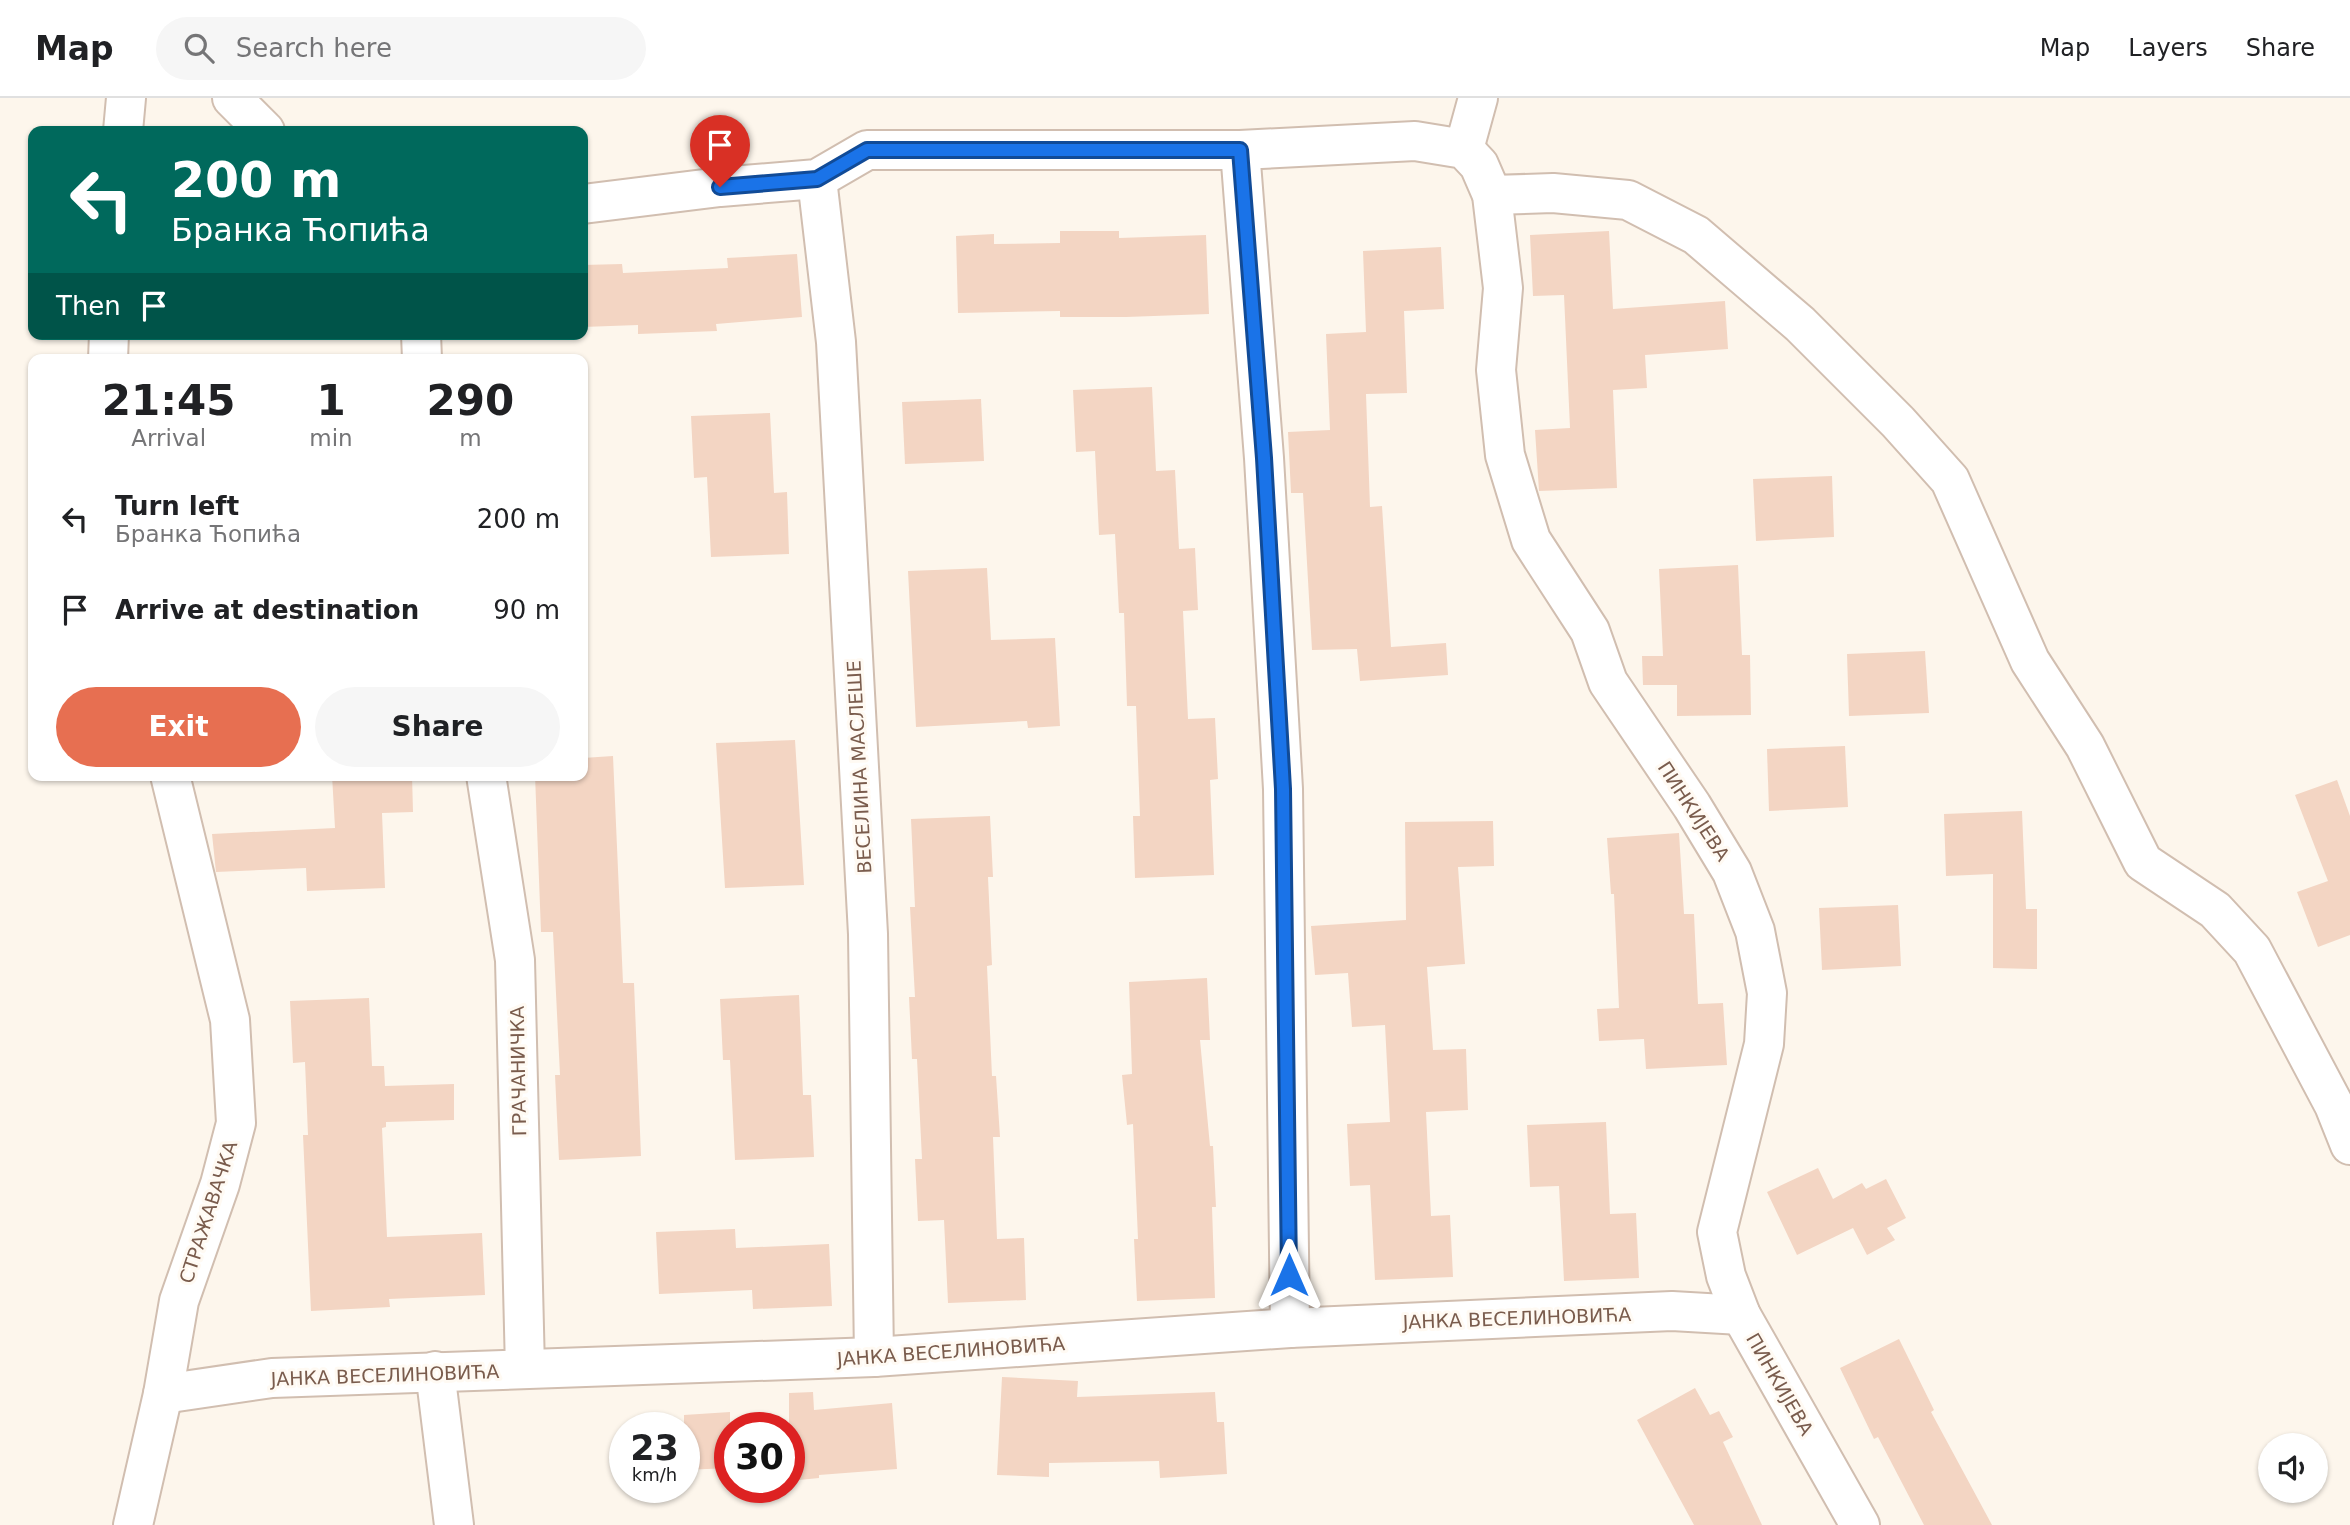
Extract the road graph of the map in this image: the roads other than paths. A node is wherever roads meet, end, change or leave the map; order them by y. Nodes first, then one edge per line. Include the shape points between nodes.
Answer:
1 (126, 98) edge
2 (232, 98) edge
3 (1478, 98) edge
4 (123, 126) edge
5 (260, 126) edge
6 (1464, 149) junction
7 (1240, 150) junction
8 (817, 179) junction
9 (1492, 195) junction
10 (588, 203) edge
11 (171, 781) edge
12 (487, 781) edge
13 (2350, 1145) edge
14 (1741, 1315) junction
15 (1290, 1328) junction
16 (874, 1357) junction
17 (525, 1369) junction
18 (435, 1371) junction
19 (163, 1394) junction
20 (132, 1525) edge
21 (454, 1525) edge
22 (1860, 1525) edge

1 - 4 street
2 - 5 street
3 - 6 street
6 - 7 street via 1415,141
6 - 9 street, ПИНКИЈЕВА via 1479,165
7 - 8 street via 867,150
7 - 15 street via 1283,789
8 - 10 street
8 - 16 street, ВЕСЕЛИНА МАСЛЕШЕ via 836,341 868,934
9 - 13 street via 1553,193 1628,200 1696,235 1800,324 1898,422 1950,480 2030,661 2085,746 2143,862 2215,910 2252,950 2334,1105
9 - 14 street, ПИНКИЈЕВА via 1503,288 1496,370 1505,456 1531,540 1590,631 1608,682 1732,872 1755,932 1767,993 1764,1044 1717,1233
11 - 19 street, СТРАЖАВАЧКА via 230,1020 236,1123 179,1301
12 - 17 street, ГРАЧАНИЧКА via 516,960
14 - 15 street, ЈАНКА ВЕСЕЛИНОВИЋА via 1672,1311
14 - 22 street, ПИНКИЈЕВА
15 - 16 street, ЈАНКА ВЕСЕЛИНОВИЋА
16 - 17 street, ЈАНКА ВЕСЕЛИНОВИЋА
17 - 18 street, ЈАНКА ВЕСЕЛИНОВИЋА
18 - 19 street, ЈАНКА ВЕСЕЛИНОВИЋА via 272,1378
18 - 21 street
19 - 20 street, СТРАЖАВАЧКА

